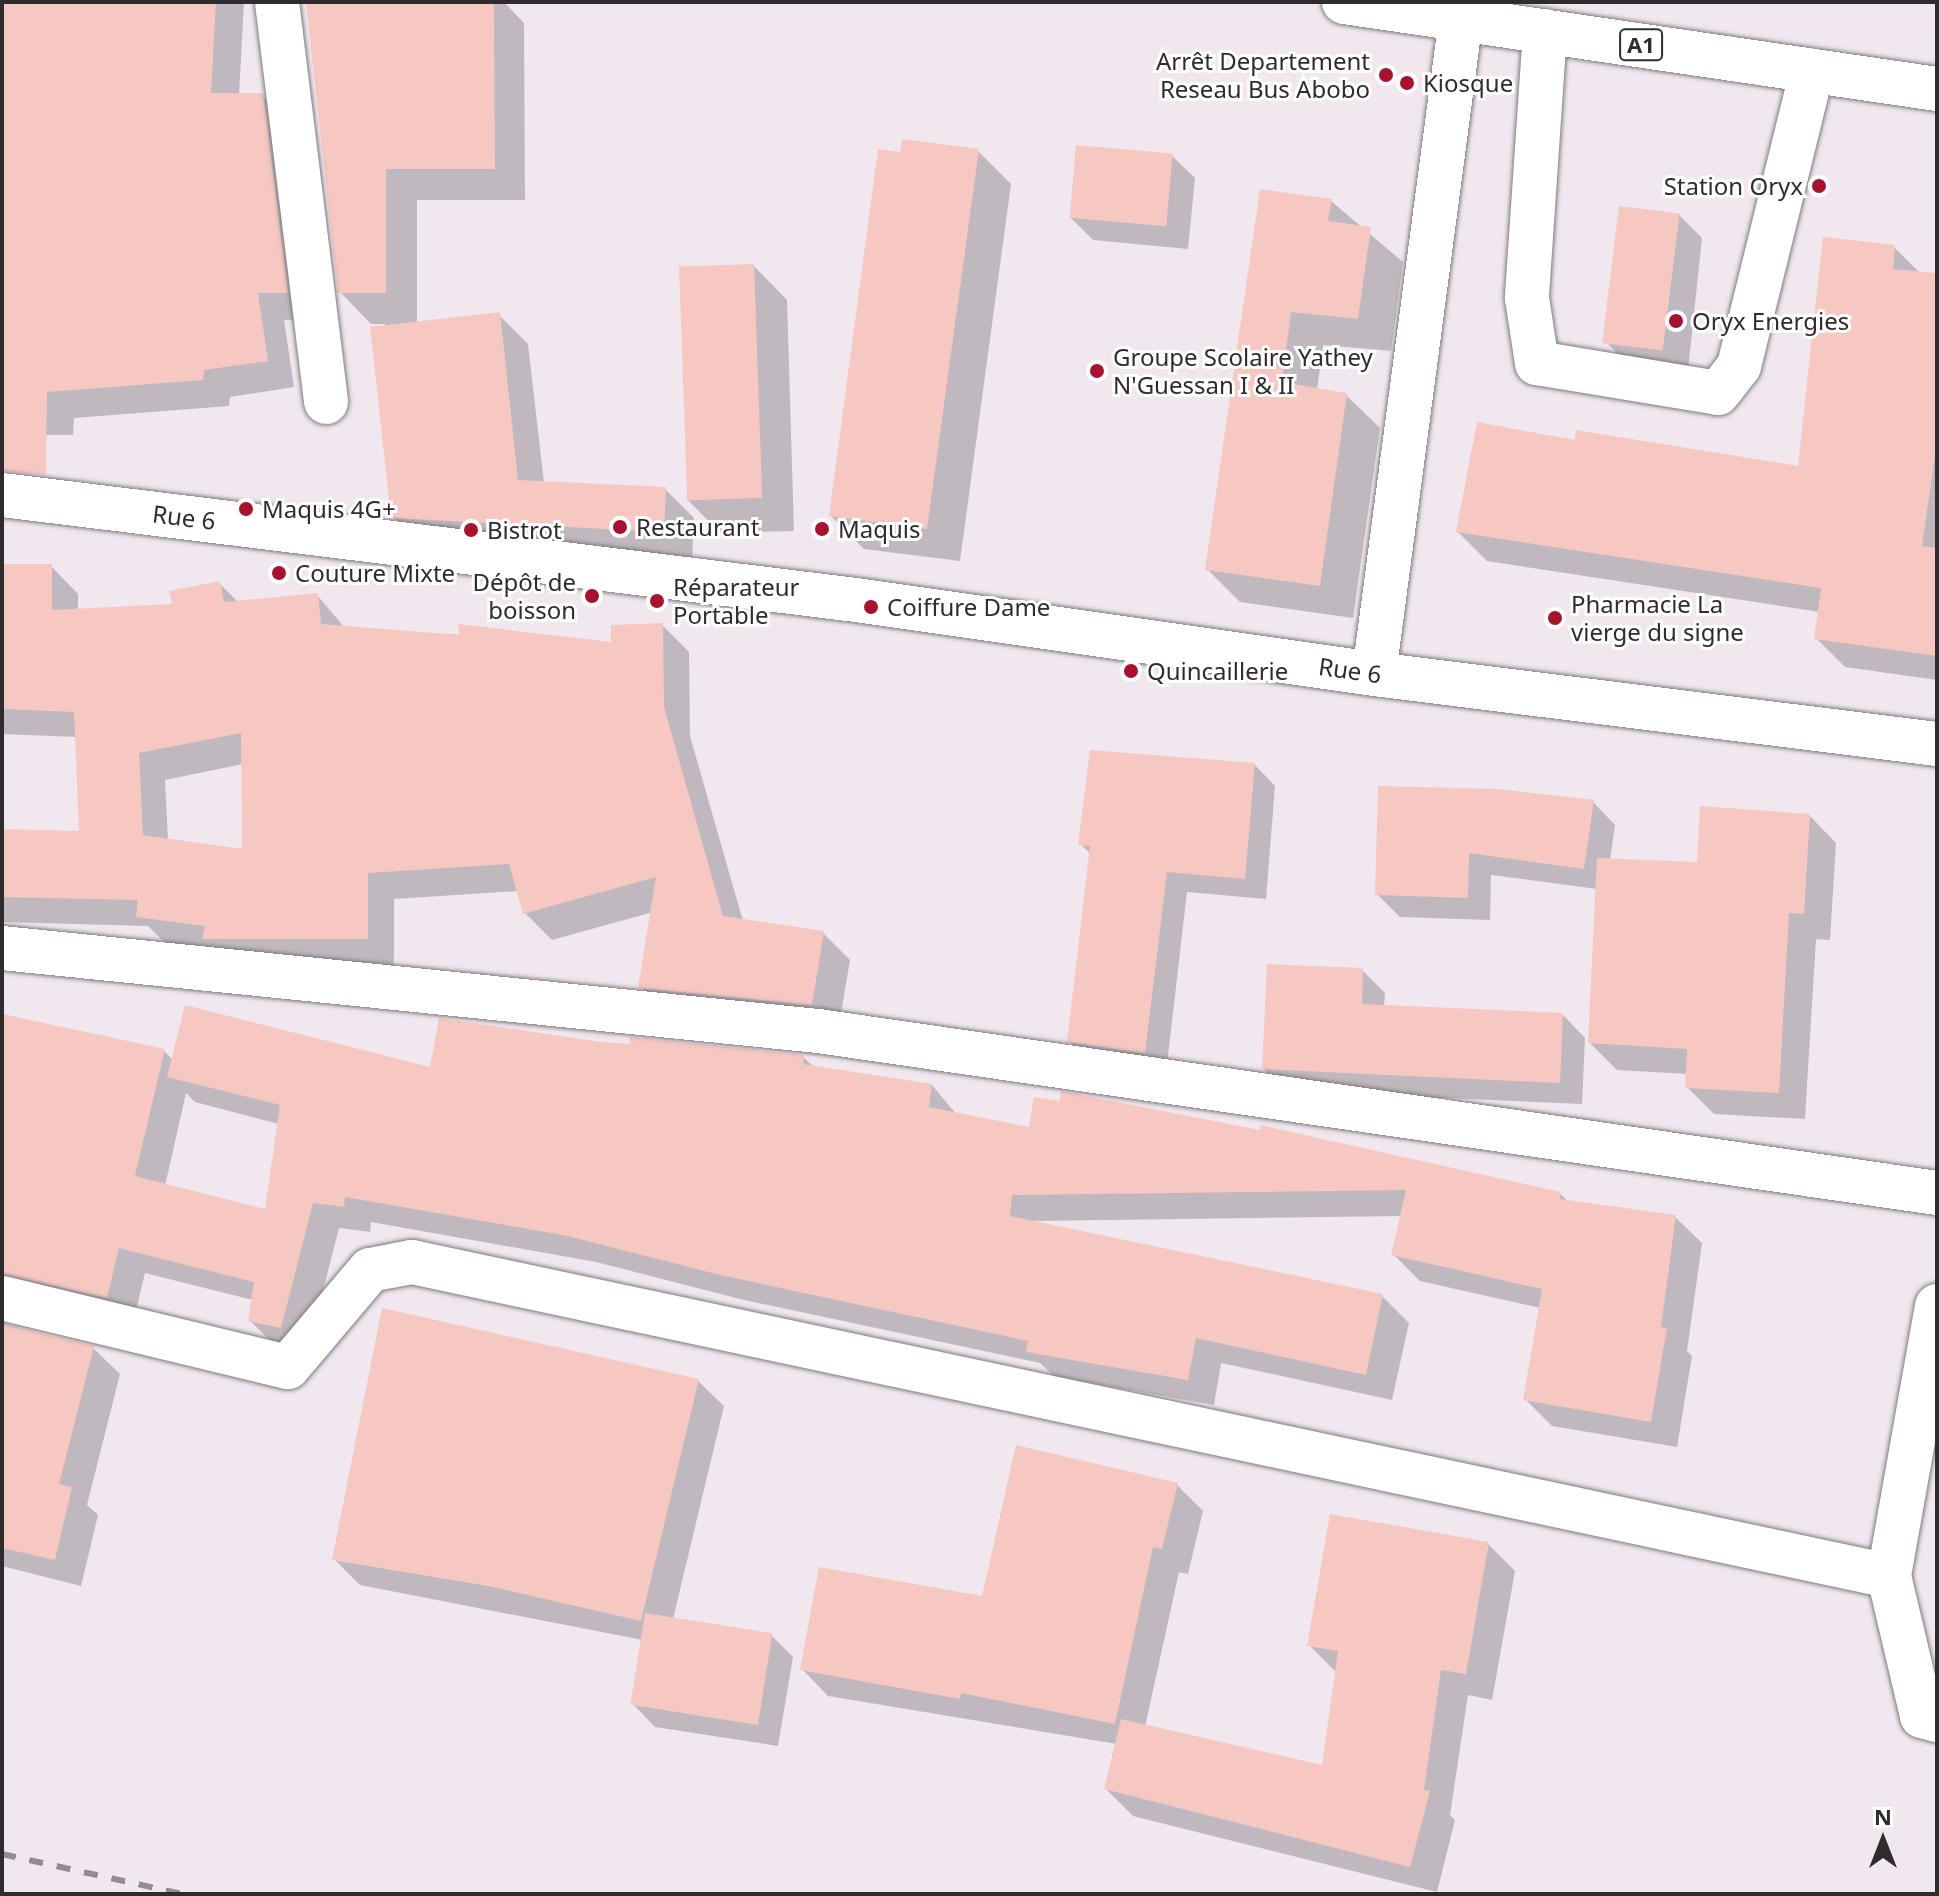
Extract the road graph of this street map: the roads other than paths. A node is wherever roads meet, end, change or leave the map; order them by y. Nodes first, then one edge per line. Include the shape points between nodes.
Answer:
1 (277, 2) edge
2 (1344, 2) edge
3 (1461, 18) junction
4 (1545, 31) junction
5 (1812, 71) junction
6 (1937, 89) edge
7 (326, 402) dead end
8 (2, 495) edge
9 (1374, 674) junction
10 (1937, 744) edge
11 (2, 948) edge
12 (1937, 1193) edge
13 (2, 1298) edge
14 (1937, 1311) edge
15 (1889, 1576) junction
16 (1937, 1720) edge

1 - 7 street
2 - 3 street, A1
3 - 4 street, A1
3 - 9 street
4 - 5 street, A1
4 - 5 street via 1527,298 1537,363 1718,393 1739,366
5 - 6 street, A1
8 - 9 street, Rue 6 via 856,600
9 - 10 street, Rue 6
11 - 12 street via 818,1031
13 - 15 street via 288,1367 370,1270 412,1262
14 - 15 street
15 - 16 street via 1922,1716

